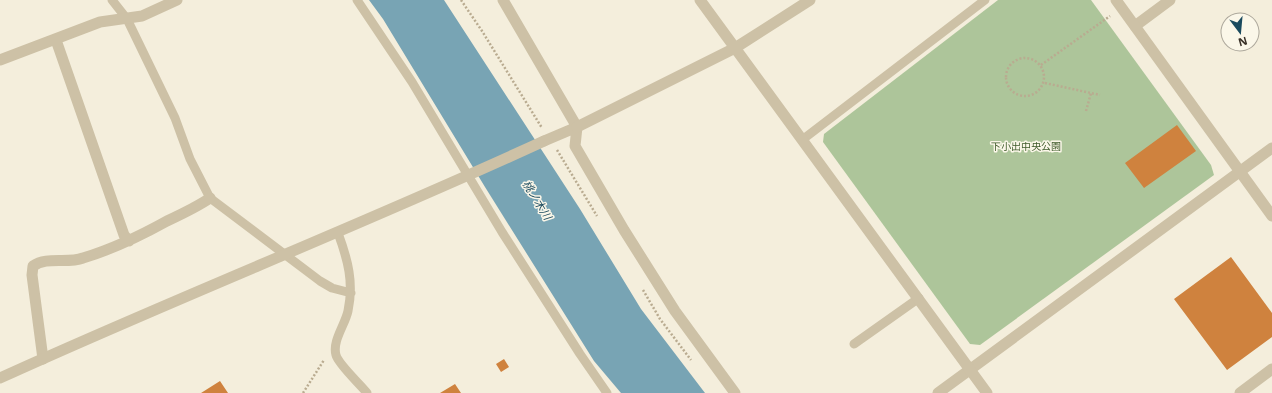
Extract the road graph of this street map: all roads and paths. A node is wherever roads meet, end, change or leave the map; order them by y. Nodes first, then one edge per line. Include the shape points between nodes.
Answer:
1 (112, 0) edge
2 (177, 0) edge
3 (357, 0) edge
4 (504, 0) edge
5 (700, 0) edge
6 (810, 0) edge
7 (985, 0) edge
8 (1170, 0) edge
9 (1119, 4) edge
10 (127, 19) junction
11 (1135, 26) junction
12 (56, 40) junction
13 (735, 48) junction
14 (0, 60) edge
15 (1041, 64) junction
16 (1045, 84) junction
17 (1091, 93) junction
18 (1100, 95) dead end
19 (1086, 110) dead end
20 (577, 127) junction
21 (802, 140) junction
22 (1272, 148) edge
23 (1239, 173) junction
24 (469, 176) junction
25 (210, 198) junction
26 (1272, 216) edge
27 (338, 233) junction
28 (129, 241) junction
29 (285, 255) junction
30 (351, 293) junction
31 (919, 298) junction
32 (854, 344) dead end
33 (335, 351) junction
34 (43, 359) junction
35 (969, 369) junction
36 (1272, 369) edge
37 (0, 378) edge
38 (303, 393) edge
39 (367, 393) edge
40 (607, 393) edge
41 (735, 393) edge
42 (938, 393) edge
43 (987, 393) edge
44 (1240, 393) edge

1 - 10 lane
2 - 10 street via 142,16
3 - 24 lane via 412,82
4 - 20 street
5 - 13 street
6 - 13 street
7 - 21 lane
8 - 11 street
9 - 11 street
9 - 15 path
10 - 12 street via 100,22
10 - 25 lane
11 - 23 street
12 - 14 street
12 - 28 street via 124,234
13 - 20 street
13 - 21 street
15 - 16 path
15 - 16 path via 1024,57 1014,60 1008,67 1005,77 1007,86 1014,93 1024,97 1035,94
16 - 17 path
17 - 18 path
17 - 19 path
20 - 24 street
20 - 41 street via 574,146 674,311
21 - 31 street
22 - 23 street
23 - 26 street
23 - 35 street
24 - 27 street
24 - 40 lane
25 - 28 street
25 - 29 lane
27 - 29 street
27 - 30 lane via 348,262
28 - 34 street via 82,259 44,260 33,266
29 - 30 lane via 332,288
29 - 34 street
30 - 33 lane
31 - 32 lane
31 - 35 street
33 - 38 path via 326,356
33 - 39 lane via 338,360
34 - 37 street
35 - 42 street
35 - 43 street
36 - 44 street

